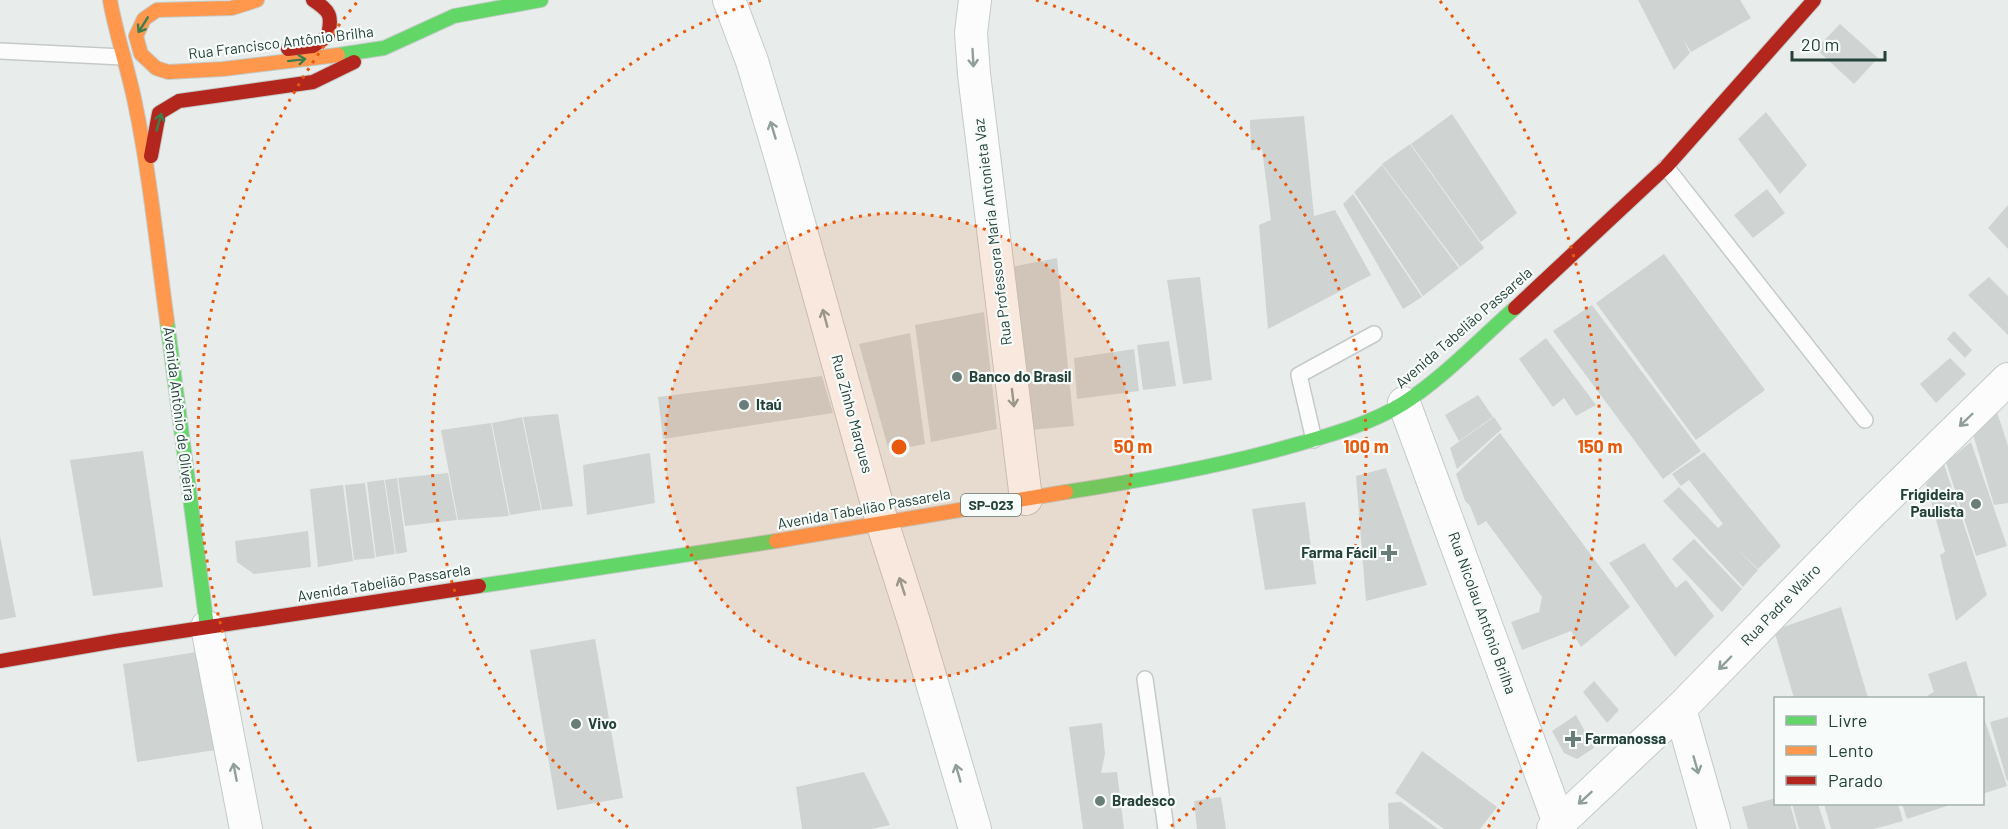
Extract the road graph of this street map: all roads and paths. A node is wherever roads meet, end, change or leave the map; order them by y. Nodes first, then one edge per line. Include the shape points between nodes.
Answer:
1 (110, 0) edge
2 (257, 0) edge
3 (313, 0) edge
4 (541, 0) edge
5 (729, 0) edge
6 (975, 0) edge
7 (1814, 0) edge
8 (384, 48) junction
9 (0, 51) edge
10 (123, 57) junction
11 (224, 69) junction
12 (1666, 167) junction
13 (148, 179) junction
14 (1374, 334) dead end
15 (2008, 380) edge
16 (1404, 403) junction
17 (1865, 420) dead end
18 (1314, 440) junction
19 (1026, 499) junction
20 (882, 522) junction
21 (207, 627) junction
22 (0, 661) edge
23 (1145, 679) dead end
24 (1680, 709) junction
25 (1556, 826) edge
26 (246, 829) edge
27 (975, 829) edge
28 (1166, 829) edge
29 (1714, 829) edge

1 - 10 main road, Avenida Antônio de Oliveira
2 -> 11 main road, Rua Francisco Antônio Brilha via 232,8 157,10 144,19 136,36 141,54 156,68 168,72
3 - 11 main road via 326,9 331,19 328,36 313,46 271,52
4 - 8 main road, Rua Francisco Antônio Brilha via 454,16
20 -> 5 street, Rua Zinho Marques via 782,162
6 -> 19 street, Rua Professora Maria Antonieta Vaz via 971,33 974,74
7 - 12 main road, Avenida Tabelião Passarela / SP-023
11 -> 8 main road, Rua Francisco Antônio Brilha
13 -> 8 main road via 159,113 178,101 313,82
9 - 10 lane
10 - 13 main road, Avenida Antônio de Oliveira
12 - 16 main road, Avenida Tabelião Passarela / SP-023 via 1550,276
12 - 17 lane
13 - 21 main road, Avenida Antônio de Oliveira
14 - 18 lane via 1299,375
15 -> 24 street, Rua Padre Wairo via 1867,517
16 - 18 main road, Avenida Tabelião Passarela / SP-023
16 - 25 street, Rua Nicolau Antônio Brilha
18 - 19 main road, Avenida Tabelião Passarela / SP-023 via 1142,480
19 - 20 main road, Avenida Tabelião Passarela / SP-023
20 - 21 main road, Avenida Tabelião Passarela / SP-023
27 -> 20 street, Rua Zinho Marques
21 - 22 main road, Avenida Tabelião Passarela / SP-023
26 -> 21 street, Avenida Antônio de Oliveira
23 - 28 lane
24 -> 25 street, Rua Padre Wairo
24 -> 29 street

